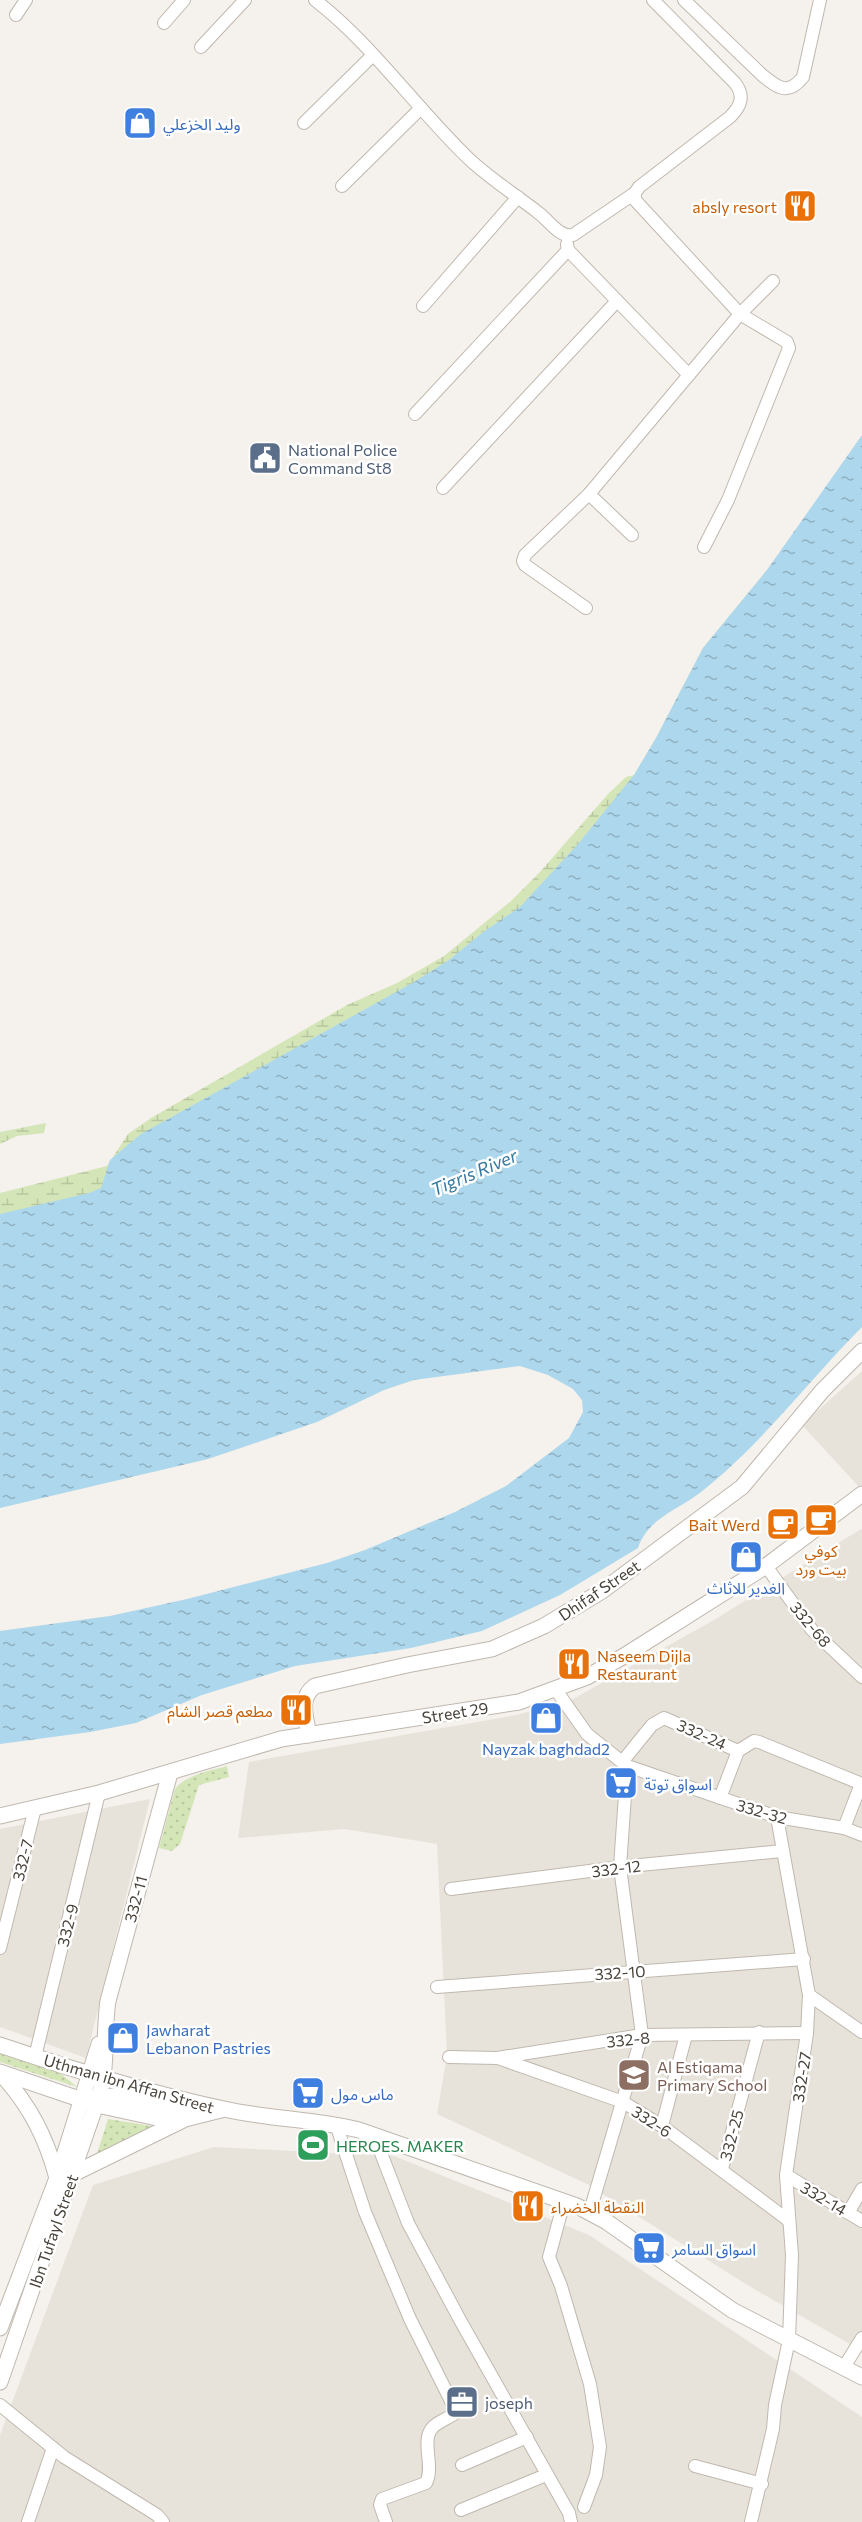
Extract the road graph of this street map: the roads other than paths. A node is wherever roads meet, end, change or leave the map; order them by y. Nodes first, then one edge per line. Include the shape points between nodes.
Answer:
1 (26, 0) edge
2 (184, 0) edge
3 (245, 0) edge
4 (315, 0) edge
5 (653, 0) edge
6 (684, 0) edge
7 (820, 0) edge
8 (16, 15) dead end
9 (164, 23) dead end
10 (201, 47) dead end
11 (373, 55) junction
12 (421, 108) junction
13 (304, 123) dead end
14 (342, 186) dead end
15 (635, 193) junction
16 (518, 197) junction
17 (567, 236) junction
18 (568, 250) junction
19 (773, 281) dead end
20 (617, 301) junction
21 (423, 306) dead end
22 (740, 314) junction
23 (689, 375) junction
24 (415, 414) dead end
25 (443, 488) dead end
26 (589, 494) junction
27 (632, 535) dead end
28 (704, 547) dead end
29 (586, 608) dead end
30 (862, 1352) edge
31 (860, 1501) edge
32 (766, 1566) junction
33 (862, 1677) edge
34 (556, 1690) junction
35 (309, 1735) junction
36 (738, 1751) junction
37 (624, 1764) junction
38 (170, 1773) junction
39 (861, 1784) edge
40 (99, 1793) junction
41 (720, 1798) junction
42 (35, 1808) junction
43 (0, 1816) edge
44 (777, 1817) junction
45 (844, 1828) junction
46 (862, 1835) edge
47 (782, 1851) junction
48 (620, 1867) junction
49 (451, 1889) dead end
50 (0, 1948) edge
51 (804, 1959) junction
52 (633, 1971) junction
53 (437, 1987) dead end
54 (809, 1995) junction
55 (759, 2032) junction
56 (862, 2032) edge
57 (807, 2033) junction
58 (642, 2035) junction
59 (686, 2035) junction
60 (0, 2045) edge
61 (34, 2057) junction
62 (449, 2057) dead end
63 (497, 2058) junction
64 (0, 2072) edge
65 (97, 2077) junction
66 (93, 2101) junction
67 (623, 2102) junction
68 (224, 2109) junction
69 (184, 2119) junction
70 (336, 2124) junction
71 (662, 2126) junction
72 (375, 2135) junction
73 (722, 2169) junction
74 (73, 2174) junction
75 (786, 2175) junction
76 (57, 2178) junction
77 (862, 2189) edge
78 (564, 2202) junction
79 (590, 2211) junction
80 (848, 2213) junction
81 (788, 2220) junction
82 (862, 2221) edge
83 (0, 2328) edge
84 (862, 2338) edge
85 (789, 2340) junction
86 (844, 2367) junction
87 (862, 2377) edge
88 (0, 2382) edge
89 (0, 2405) edge
90 (527, 2437) junction
91 (52, 2448) junction
92 (462, 2465) dead end
93 (696, 2466) dead end
94 (546, 2475) junction
95 (762, 2484) junction
96 (584, 2507) dead end
97 (461, 2510) dead end
98 (28, 2522) edge
99 (163, 2522) edge
100 (386, 2522) edge
101 (571, 2522) edge
102 (751, 2522) edge

1 - 8 street
2 - 9 street
3 - 10 street
4 - 11 street
5 - 15 street via 735,83 741,97 730,117
6 - 7 street via 762,75 785,89 796,86 803,77
11 - 12 street
11 - 13 street
12 - 14 street
12 - 16 street via 480,170
15 - 17 street
15 - 22 street via 635,200
16 - 17 street
16 - 21 street
17 - 18 street
18 - 20 street
18 - 24 street
19 - 22 street
20 - 23 street
20 - 25 street
22 - 23 street
22 - 28 street via 787,342 789,348 728,500
23 - 26 street
26 - 27 street
26 - 29 street via 523,561
30 - 35 street, Dhifaf Street via 822,1391 742,1486 602,1591 544,1626 492,1649 315,1686 304,1698
31 - 32 street, Street 29
32 - 33 street, 332-68 via 812,1630
32 - 34 street, Street 29 via 608,1665
34 - 35 street, Street 29 via 519,1702
34 - 37 street, 332-32 via 587,1734
35 - 38 street, Street 29 via 264,1743
36 - 37 street, 332-24 via 664,1718 652,1725
36 - 39 street, 332-24 via 759,1742
36 - 41 street
37 - 41 street, 332-32
37 - 48 street
38 - 40 street, Street 29
38 - 65 street, 332-11 via 113,1979
39 - 45 street
40 - 42 street, Street 29
40 - 61 street, 332-9
41 - 44 street, 332-32
42 - 43 street, Street 29
42 - 50 street, 332-7
44 - 45 street, 332-32
44 - 47 street, 332-27
45 - 46 street, 332-32
47 - 48 street, 332-12
47 - 51 street, 332-27
48 - 49 street, 332-12
48 - 52 street
51 - 52 street, 332-10
51 - 54 street, 332-27
52 - 53 street, 332-10
52 - 58 street
54 - 56 street
54 - 57 street, 332-27
55 - 57 street, 332-8
55 - 59 street, 332-8
55 - 73 street, 332-25
57 - 75 street, 332-27
58 - 59 street, 332-8
58 - 63 street, 332-8
58 - 67 street
59 - 71 street
60 - 61 street, Uthman ibn Affan Street
61 - 65 street, Uthman ibn Affan Street
62 - 63 street, 332-8
63 - 67 street, 332-6
64 - 66 street, Uthman ibn Affan Street
64 - 76 street via 37,2121
65 - 66 street, Ibn Tufayl Street
65 - 68 street, Uthman ibn Affan Street
66 - 68 street via 115,2096 160,2105
66 - 69 street, Uthman ibn Affan Street via 157,2118
66 - 74 street, Ibn Tufayl Street
66 - 76 street, Ibn Tufayl Street
67 - 71 street, 332-6
67 - 79 street
68 - 69 street, Uthman ibn Affan Street
68 - 70 street, Uthman ibn Affan Street
69 - 74 street
70 - 72 street, Uthman ibn Affan Street
70 - 100 street via 365,2212 410,2319 454,2407 454,2414 434,2426 428,2438 430,2476 426,2482 382,2499
71 - 73 street, 332-6
72 - 78 street, Uthman ibn Affan Street
72 - 90 street via 408,2223
73 - 81 street, 332-6
74 - 88 street, Ibn Tufayl Street
75 - 80 street, 332-14
75 - 81 street, 332-27
76 - 83 street, Ibn Tufayl Street
77 - 80 street
78 - 79 street, Uthman ibn Affan Street
78 - 96 street via 549,2257 590,2384 600,2447 596,2475
79 - 85 street, Uthman ibn Affan Street via 711,2298
80 - 82 street, 332-14
81 - 85 street, 332-27 via 792,2255
84 - 86 street
85 - 86 street, Uthman ibn Affan Street
85 - 95 street, 332-27
86 - 87 street, Uthman ibn Affan Street
89 - 91 street
90 - 92 street
90 - 94 street
91 - 98 street
91 - 99 street
93 - 95 street
94 - 97 street
94 - 101 street
95 - 102 street, 332-27

